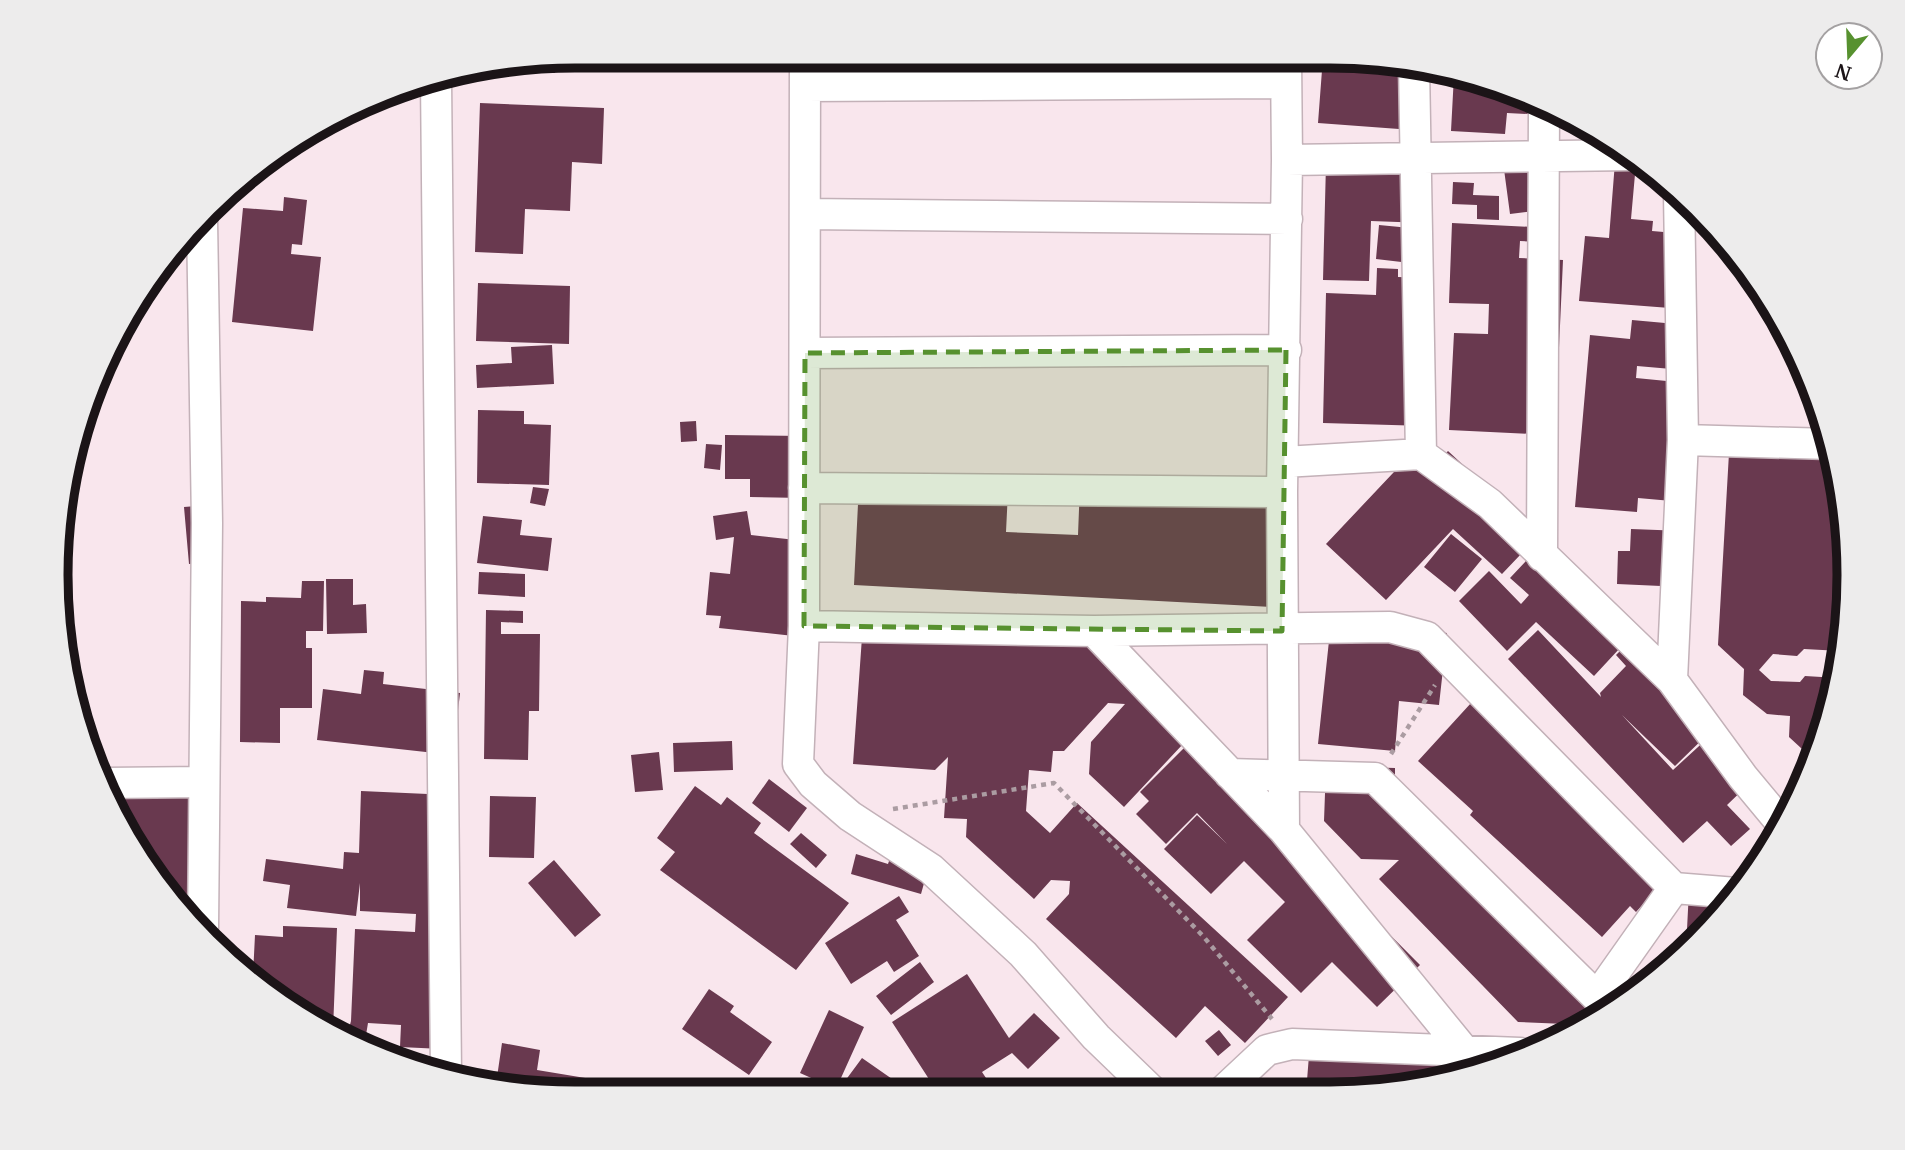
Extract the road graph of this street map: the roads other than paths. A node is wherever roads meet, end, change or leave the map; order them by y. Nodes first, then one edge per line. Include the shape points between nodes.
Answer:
1 (805, 68) edge
2 (1285, 70) edge
3 (1414, 76) edge
4 (806, 86) junction
5 (436, 88) edge
6 (1544, 116) edge
7 (1614, 155) edge
8 (1544, 156) junction
9 (1414, 159) junction
10 (1287, 160) junction
11 (1679, 209) edge
12 (805, 214) junction
13 (1287, 219) junction
14 (202, 232) edge
15 (1286, 350) junction
16 (805, 353) junction
17 (1683, 440) junction
18 (1819, 444) edge
19 (1421, 453) junction
20 (1284, 462) junction
21 (804, 488) junction
22 (1282, 492) junction
23 (1542, 556) junction
24 (804, 626) junction
25 (1094, 631) junction
26 (1282, 631) junction
27 (1672, 680) junction
28 (1230, 774) junction
29 (1282, 775) junction
30 (204, 782) junction
31 (113, 783) edge
32 (1775, 816) edge
33 (1284, 830) junction
34 (1674, 888) junction
35 (1725, 892) edge
36 (203, 918) edge
37 (1605, 1000) edge
38 (1600, 1003) edge
39 (1465, 1052) junction
40 (1499, 1053) edge
41 (446, 1065) edge
42 (1143, 1082) edge
43 (1234, 1082) edge

1 - 4 street
2 - 4 street
2 - 10 street
3 - 9 street
4 - 12 street
5 - 41 street
6 - 8 street
7 - 8 street
8 - 9 street
8 - 23 street
9 - 10 street
9 - 19 street
10 - 13 street
11 - 17 street
12 - 13 street
12 - 16 street
13 - 15 street
14 - 30 street via 207,523
15 - 16 street
15 - 20 street
16 - 21 street
17 - 18 street
17 - 27 street
19 - 20 street
19 - 23 street via 1490,504
20 - 22 street
21 - 22 street
21 - 24 street
22 - 26 street
23 - 27 street
24 - 25 street
24 - 42 street via 798,764 813,784 850,816 931,869 1023,954
25 - 26 street
25 - 28 street
26 - 29 street
26 - 34 street via 1390,627 1427,637
27 - 32 street
28 - 29 street
28 - 33 street
29 - 33 street
29 - 38 street via 1375,778
30 - 31 street
30 - 36 street
33 - 39 street
34 - 35 street
34 - 37 street
39 - 40 street
39 - 43 street via 1292,1044 1267,1050

